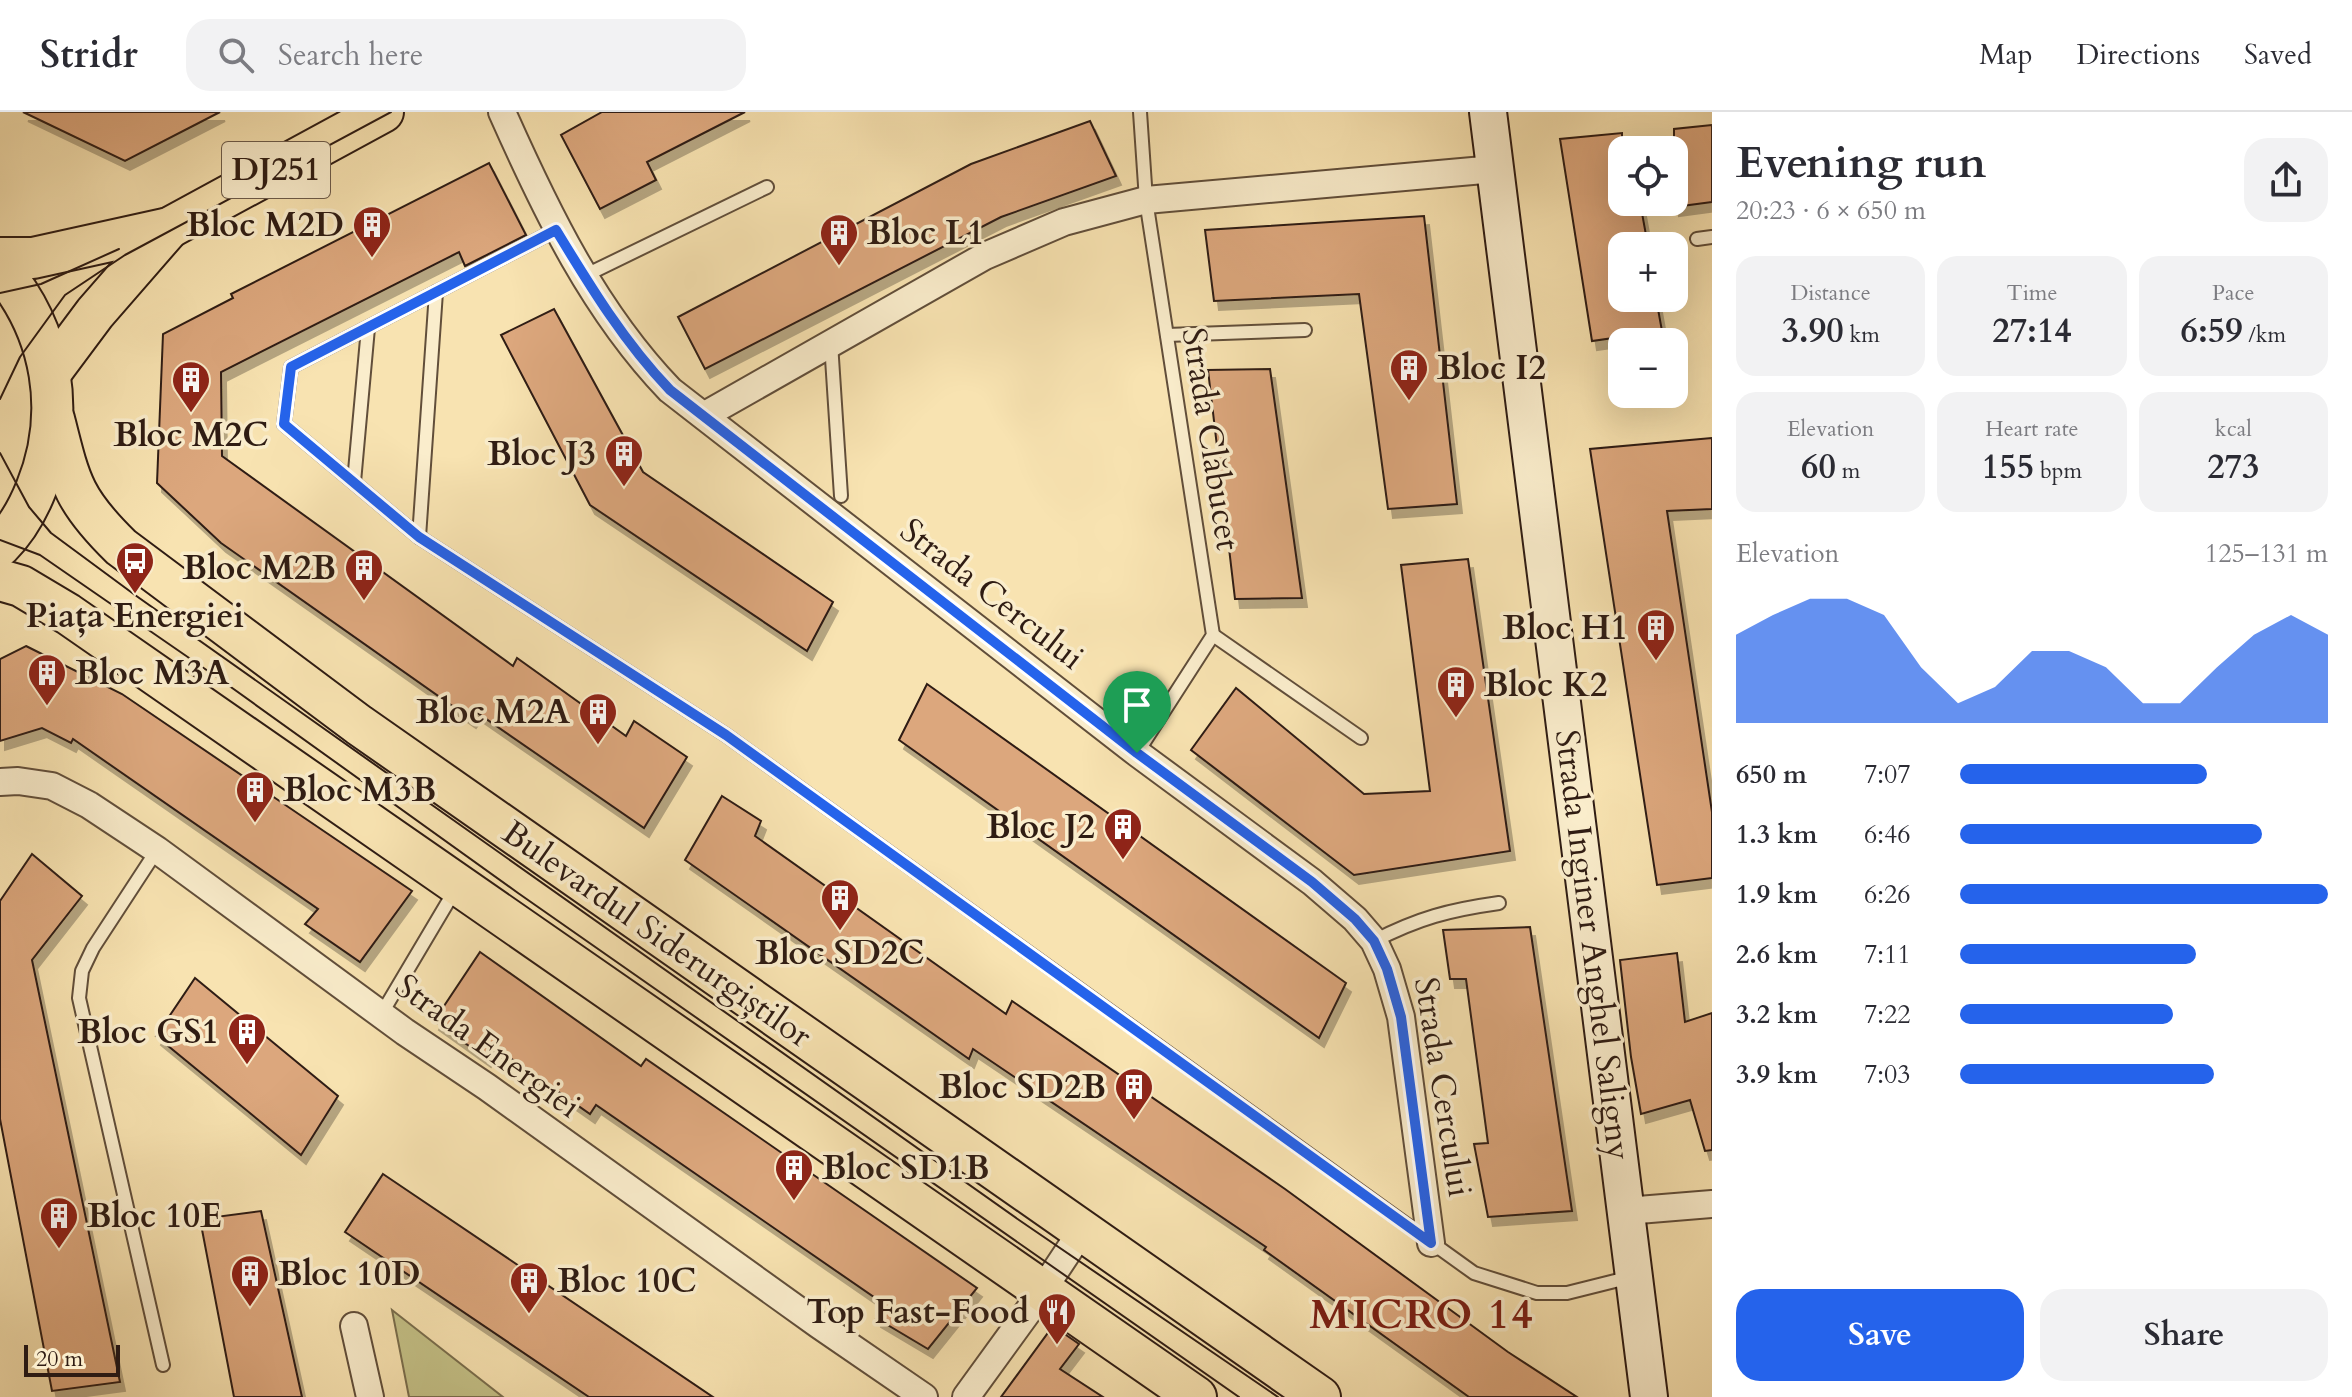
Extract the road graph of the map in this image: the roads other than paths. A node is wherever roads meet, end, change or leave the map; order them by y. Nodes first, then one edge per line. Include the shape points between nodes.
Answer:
1 (383, 112) edge
2 (502, 112) edge
3 (1140, 112) edge
4 (1488, 112) edge
5 (1495, 169) junction
6 (767, 187) dead end
7 (1146, 200) junction
8 (169, 228) junction
9 (556, 230) junction
10 (1712, 237) edge
11 (1697, 239) dead end
12 (0, 258) edge
13 (0, 269) edge
14 (584, 276) junction
15 (436, 292) junction
16 (368, 328) junction
17 (1305, 330) dead end
18 (1167, 335) junction
19 (831, 343) junction
20 (51, 372) junction
21 (705, 415) junction
22 (54, 419) junction
23 (354, 482) junction
24 (841, 496) dead end
25 (419, 537) junction
26 (0, 546) edge
27 (0, 580) edge
28 (1213, 635) junction
29 (1361, 738) dead end
30 (1137, 753) junction
31 (0, 782) edge
32 (157, 850) junction
33 (459, 884) junction
34 (1499, 903) dead end
35 (1374, 941) junction
36 (382, 1013) junction
37 (1712, 1204) edge
38 (1626, 1211) junction
39 (1081, 1232) junction
40 (1431, 1243) junction
41 (1634, 1276) junction
42 (1041, 1290) junction
43 (354, 1326) dead end
44 (163, 1365) dead end
45 (370, 1397) edge
46 (924, 1397) edge
47 (966, 1397) edge
48 (1196, 1397) edge
49 (1320, 1397) edge
50 (1649, 1397) edge

1 - 8 main road, DJ251
2 - 9 street, Strada Cercului
3 - 7 lane, Strada Clăbucet
4 - 5 main road, Strada Inginer Anghel Saligny
5 - 7 street
5 - 38 main road, Strada Inginer Anghel Saligny
6 - 14 lane
7 - 18 lane, Strada Clăbucet
7 - 19 street via 1064,222 985,256
8 - 12 main road, DJ251 via 33,258
8 - 20 main road, DJ251
9 - 14 street, Strada Cercului
9 - 15 lane
10 - 11 lane
13 - 20 main road via 40,331
14 - 21 street, Strada Cercului via 640,358 670,390
15 - 16 lane
15 - 25 lane
16 - 23 lane
16 - 23 lane via 291,367 284,424
17 - 18 lane
18 - 28 lane, Strada Clăbucet
19 - 21 street
19 - 24 lane
20 - 22 main road
21 - 30 street, Strada Cercului
22 - 26 main road via 46,464 29,507
22 - 39 main road, Bulevardul Siderurgiștilor via 68,478 79,500 121,547 359,725
23 - 25 lane
25 - 40 lane via 726,735
27 - 33 main road via 21,586 68,614
28 - 29 lane
28 - 30 lane
30 - 35 street, Strada Cercului via 1312,882
31 - 32 street, Strada Energiei via 52,786
32 - 36 street, Strada Energiei
32 - 44 lane via 93,948 82,971 79,998
33 - 36 lane
33 - 42 main road
34 - 35 lane via 1451,909
35 - 40 street, Strada Cercului via 1401,1017
36 - 46 street, Strada Energiei
37 - 38 street
38 - 41 main road, Strada Inginer Anghel Saligny
39 - 42 street
39 - 49 main road, Bulevardul Siderurgiștilor
40 - 41 lane, Strada Cercului via 1474,1273 1537,1293 1567,1293
41 - 50 main road, Strada Inginer Anghel Saligny
42 - 47 street
42 - 48 main road
43 - 45 street

